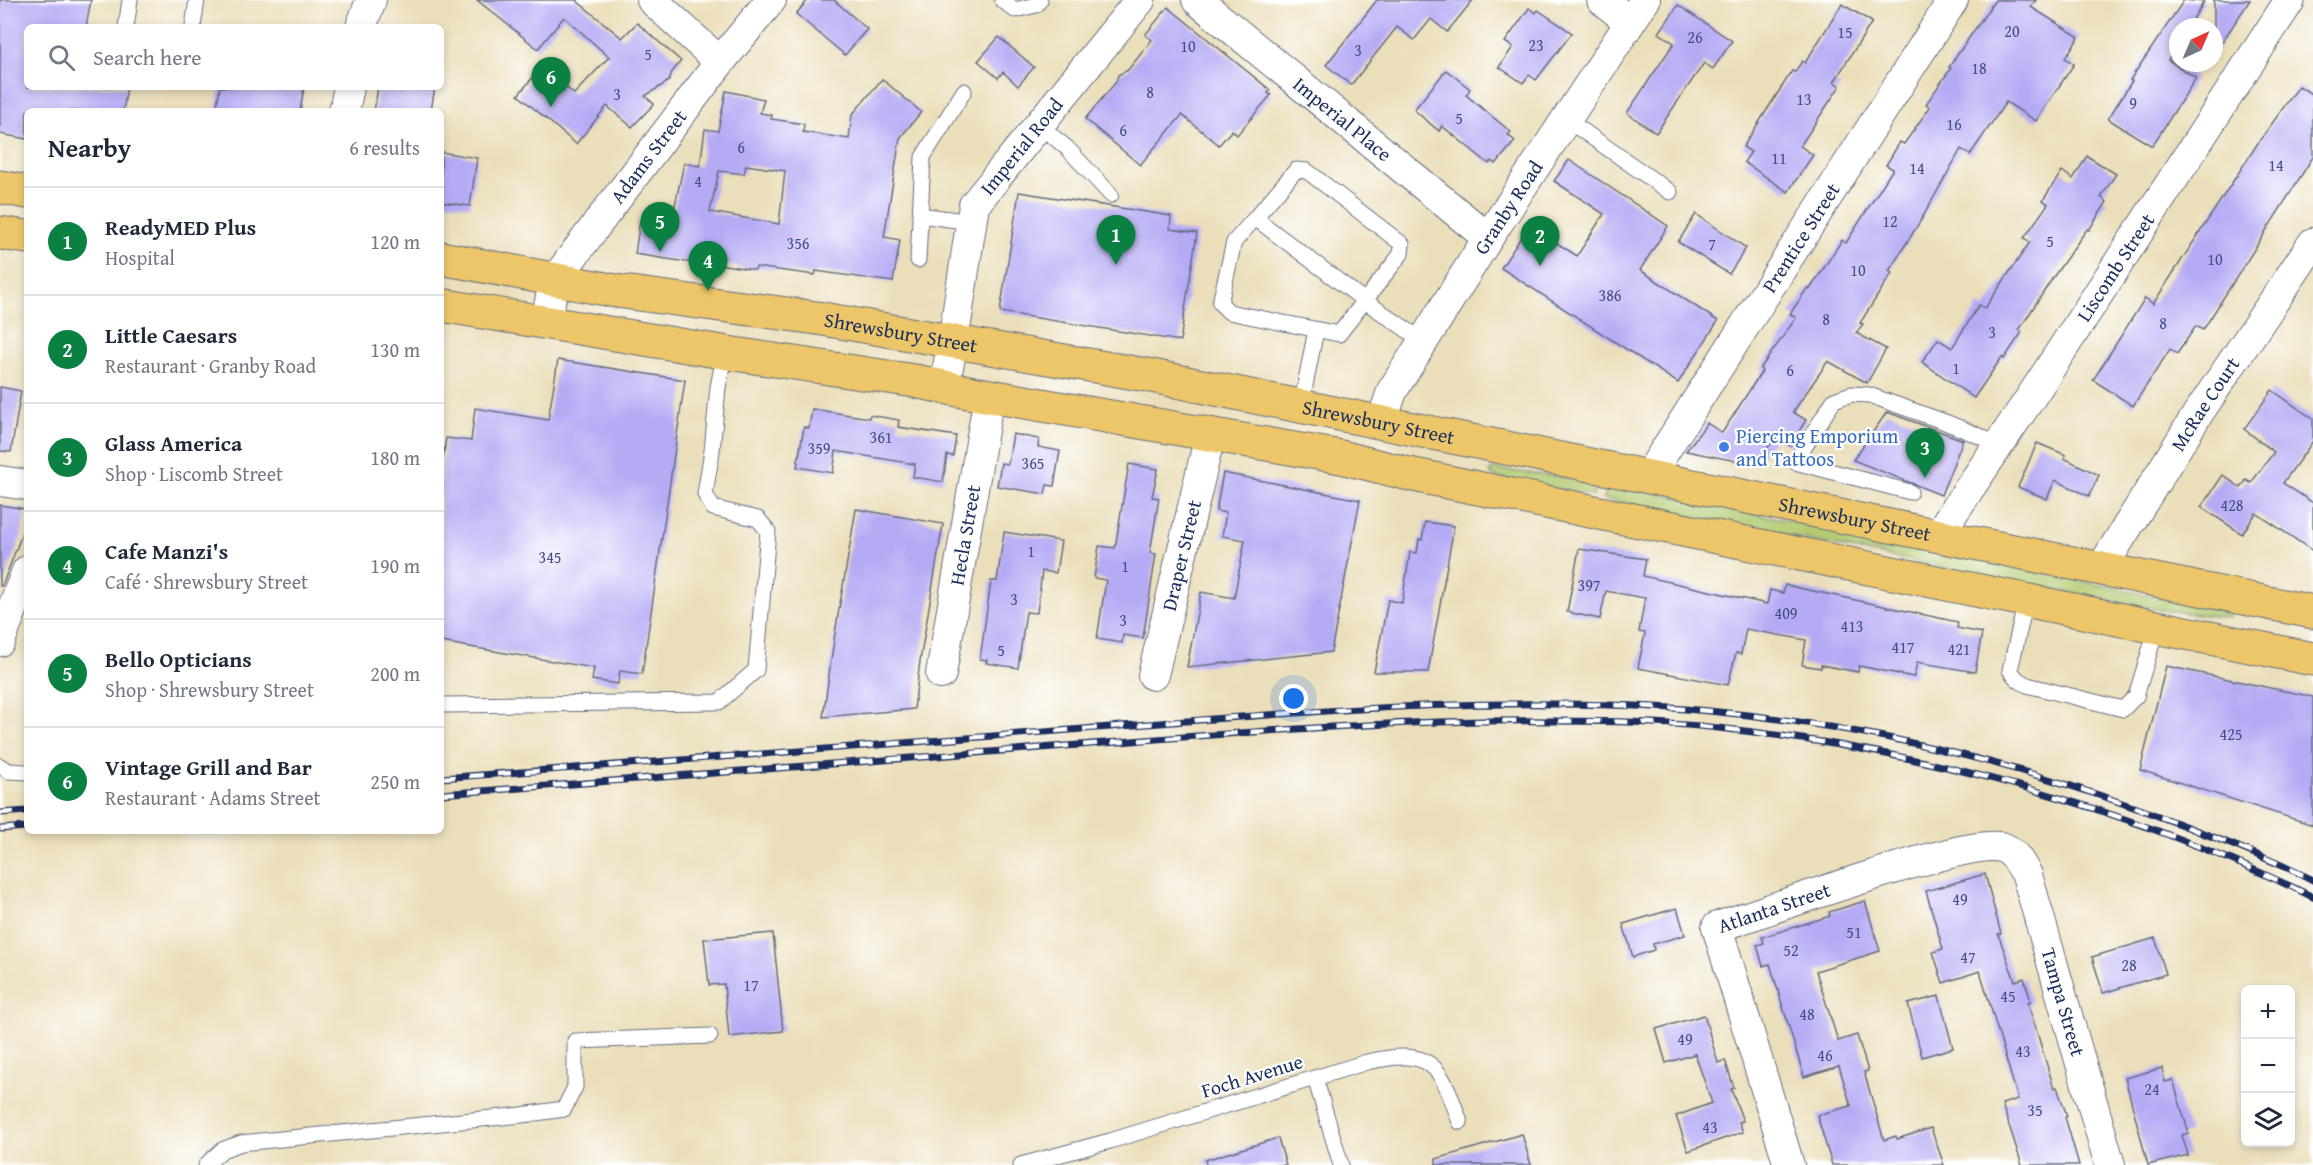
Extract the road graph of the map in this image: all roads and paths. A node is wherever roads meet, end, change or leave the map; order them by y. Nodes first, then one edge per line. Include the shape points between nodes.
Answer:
1 (130, 0) edge
2 (197, 0) edge
3 (371, 0) edge
4 (652, 0) edge
5 (771, 0) edge
6 (1002, 0) edge
7 (1040, 0) edge
8 (1140, 0) edge
9 (1197, 0) edge
10 (1602, 0) edge
11 (1953, 0) edge
12 (2290, 0) edge
13 (1638, 11) edge
14 (126, 24) edge
15 (193, 24) edge
16 (362, 24) edge
17 (720, 62) junction
18 (348, 90) edge
19 (964, 91) dead end
20 (345, 108) edge
21 (1566, 119) junction
22 (1039, 125) junction
23 (0, 187) edge
24 (24, 191) edge
25 (1670, 192) dead end
26 (1111, 195) dead end
27 (920, 215) junction
28 (1255, 218) junction
29 (971, 222) junction
30 (0, 233) edge
31 (24, 237) edge
32 (1488, 238) junction
33 (2313, 243) edge
34 (444, 259) edge
35 (918, 260) dead end
36 (554, 281) junction
37 (1365, 301) junction
38 (444, 312) edge
39 (546, 322) junction
40 (1316, 330) junction
41 (1423, 341) junction
42 (953, 342) junction
43 (725, 352) junction
44 (944, 387) junction
45 (989, 396) junction
46 (1301, 406) junction
47 (1382, 421) junction
48 (1210, 435) junction
49 (1997, 447) junction
50 (1648, 477) junction
51 (0, 481) edge
52 (24, 485) edge
53 (1910, 492) dead end
54 (1938, 535) junction
55 (2101, 569) junction
56 (24, 579) edge
57 (2026, 601) junction
58 (2313, 612) edge
59 (2157, 627) junction
60 (0, 641) edge
61 (2313, 659) edge
62 (941, 675) dead end
63 (1153, 675) dead end
64 (444, 705) edge
65 (0, 766) edge
66 (24, 772) edge
67 (2003, 847) joint
68 (710, 1036) dead end
69 (1315, 1078) junction
70 (1460, 1122) dead end
71 (206, 1165) edge
72 (1021, 1165) edge
73 (1341, 1165) edge
74 (1789, 1165) edge
75 (2110, 1165) edge

1 - 14 lane
2 - 15 lane
3 - 16 street
4 - 17 street
5 - 17 street, Adams Street
6 - 7 lane via 1014,10 1036,5
8 - 22 street, Imperial Road
9 - 32 street, Imperial Place
10 - 13 street
11 - 50 street, Prentice Street
12 - 49 street, Liscomb Street
13 - 21 street, Granby Road
17 - 36 street, Adams Street
18 - 20 street
19 - 27 lane via 923,157
21 - 25 lane
21 - 32 street, Granby Road
22 - 26 lane via 1067,148
22 - 29 street, Imperial Road via 974,206
23 - 24 main road
27 - 29 lane
27 - 35 lane
28 - 37 lane
28 - 37 lane via 1296,170 1307,171 1326,185 1402,244 1401,254
28 - 40 lane via 1234,242 1220,303 1229,312
29 - 42 street, Imperial Road
30 - 31 main road
32 - 41 street, Granby Road
33 - 55 street, McRae Court via 2197,415
34 - 36 main road, Shrewsbury Street
36 - 39 street, Adams Street
36 - 42 main road, Shrewsbury Street via 817,318
37 - 40 lane via 1339,334
37 - 41 lane
38 - 39 main road
39 - 43 main road
40 - 46 lane
41 - 47 street, Granby Road via 1392,391
42 - 44 street, Imperial Road
42 - 46 main road, Shrewsbury Street
43 - 44 main road
43 - 64 lane via 705,494 713,508 758,519 768,531 756,670 719,702
44 - 45 main road
45 - 48 main road
45 - 62 street, Hecla Street
46 - 47 main road, Shrewsbury Street
47 - 50 main road, Shrewsbury Street
48 - 57 main road via 1373,463 1408,474
48 - 63 street, Draper Street
49 - 53 lane via 1982,437 1869,395 1851,394 1834,400 1795,462
49 - 54 street, Liscomb Street
50 - 54 main road, Shrewsbury Street
51 - 52 street
54 - 55 main road, Shrewsbury Street
55 - 58 main road, Shrewsbury Street
56 - 60 street
57 - 59 main road
57 - 59 lane via 2010,670 2017,679 2027,685 2123,709 2136,696
59 - 61 main road
65 - 66 lane
67 - 74 street, Atlanta Street via 1978,847 1933,856 1718,927
67 - 75 street, Tampa Street via 2013,854 2027,875
68 - 71 lane via 575,1041 575,1087 564,1108 241,1143 222,1150
69 - 70 lane, Foch Avenue via 1394,1056 1415,1057 1431,1065 1445,1080
69 - 72 lane, Foch Avenue
69 - 73 lane

